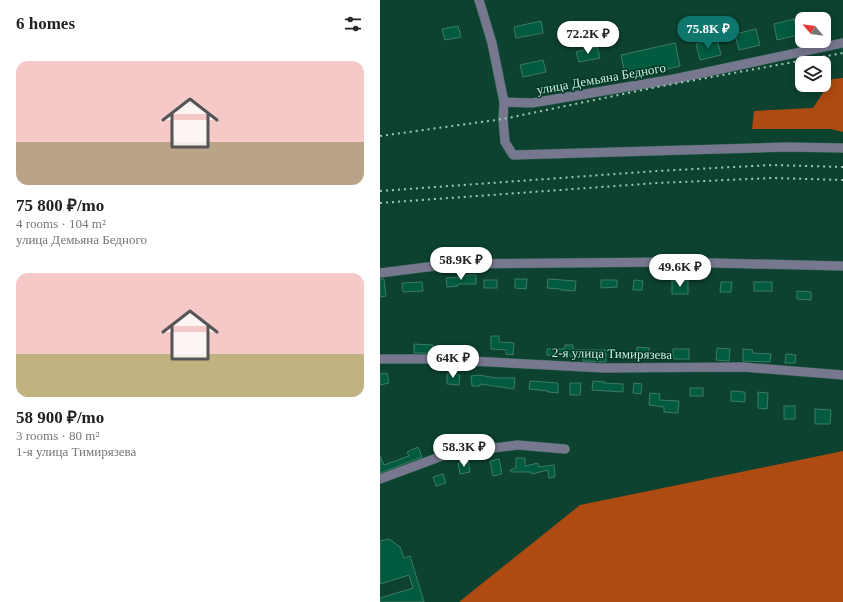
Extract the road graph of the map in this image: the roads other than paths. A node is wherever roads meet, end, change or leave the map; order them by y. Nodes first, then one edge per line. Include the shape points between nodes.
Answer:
1 (479, 0) edge
2 (843, 42) edge
3 (504, 102) junction
4 (843, 148) edge
5 (843, 266) edge
6 (380, 273) edge
7 (380, 359) edge
8 (843, 375) edge
9 (565, 449) dead end
10 (380, 479) edge

1 - 3 street
2 - 3 street, улица Демьяна Бедного via 674,79 532,103
3 - 4 street via 505,142 513,155 786,147
5 - 6 street via 674,262 451,264
7 - 8 street, 2-я улица Тимирязева via 433,359 604,368 743,367
9 - 10 street via 518,445 450,453

